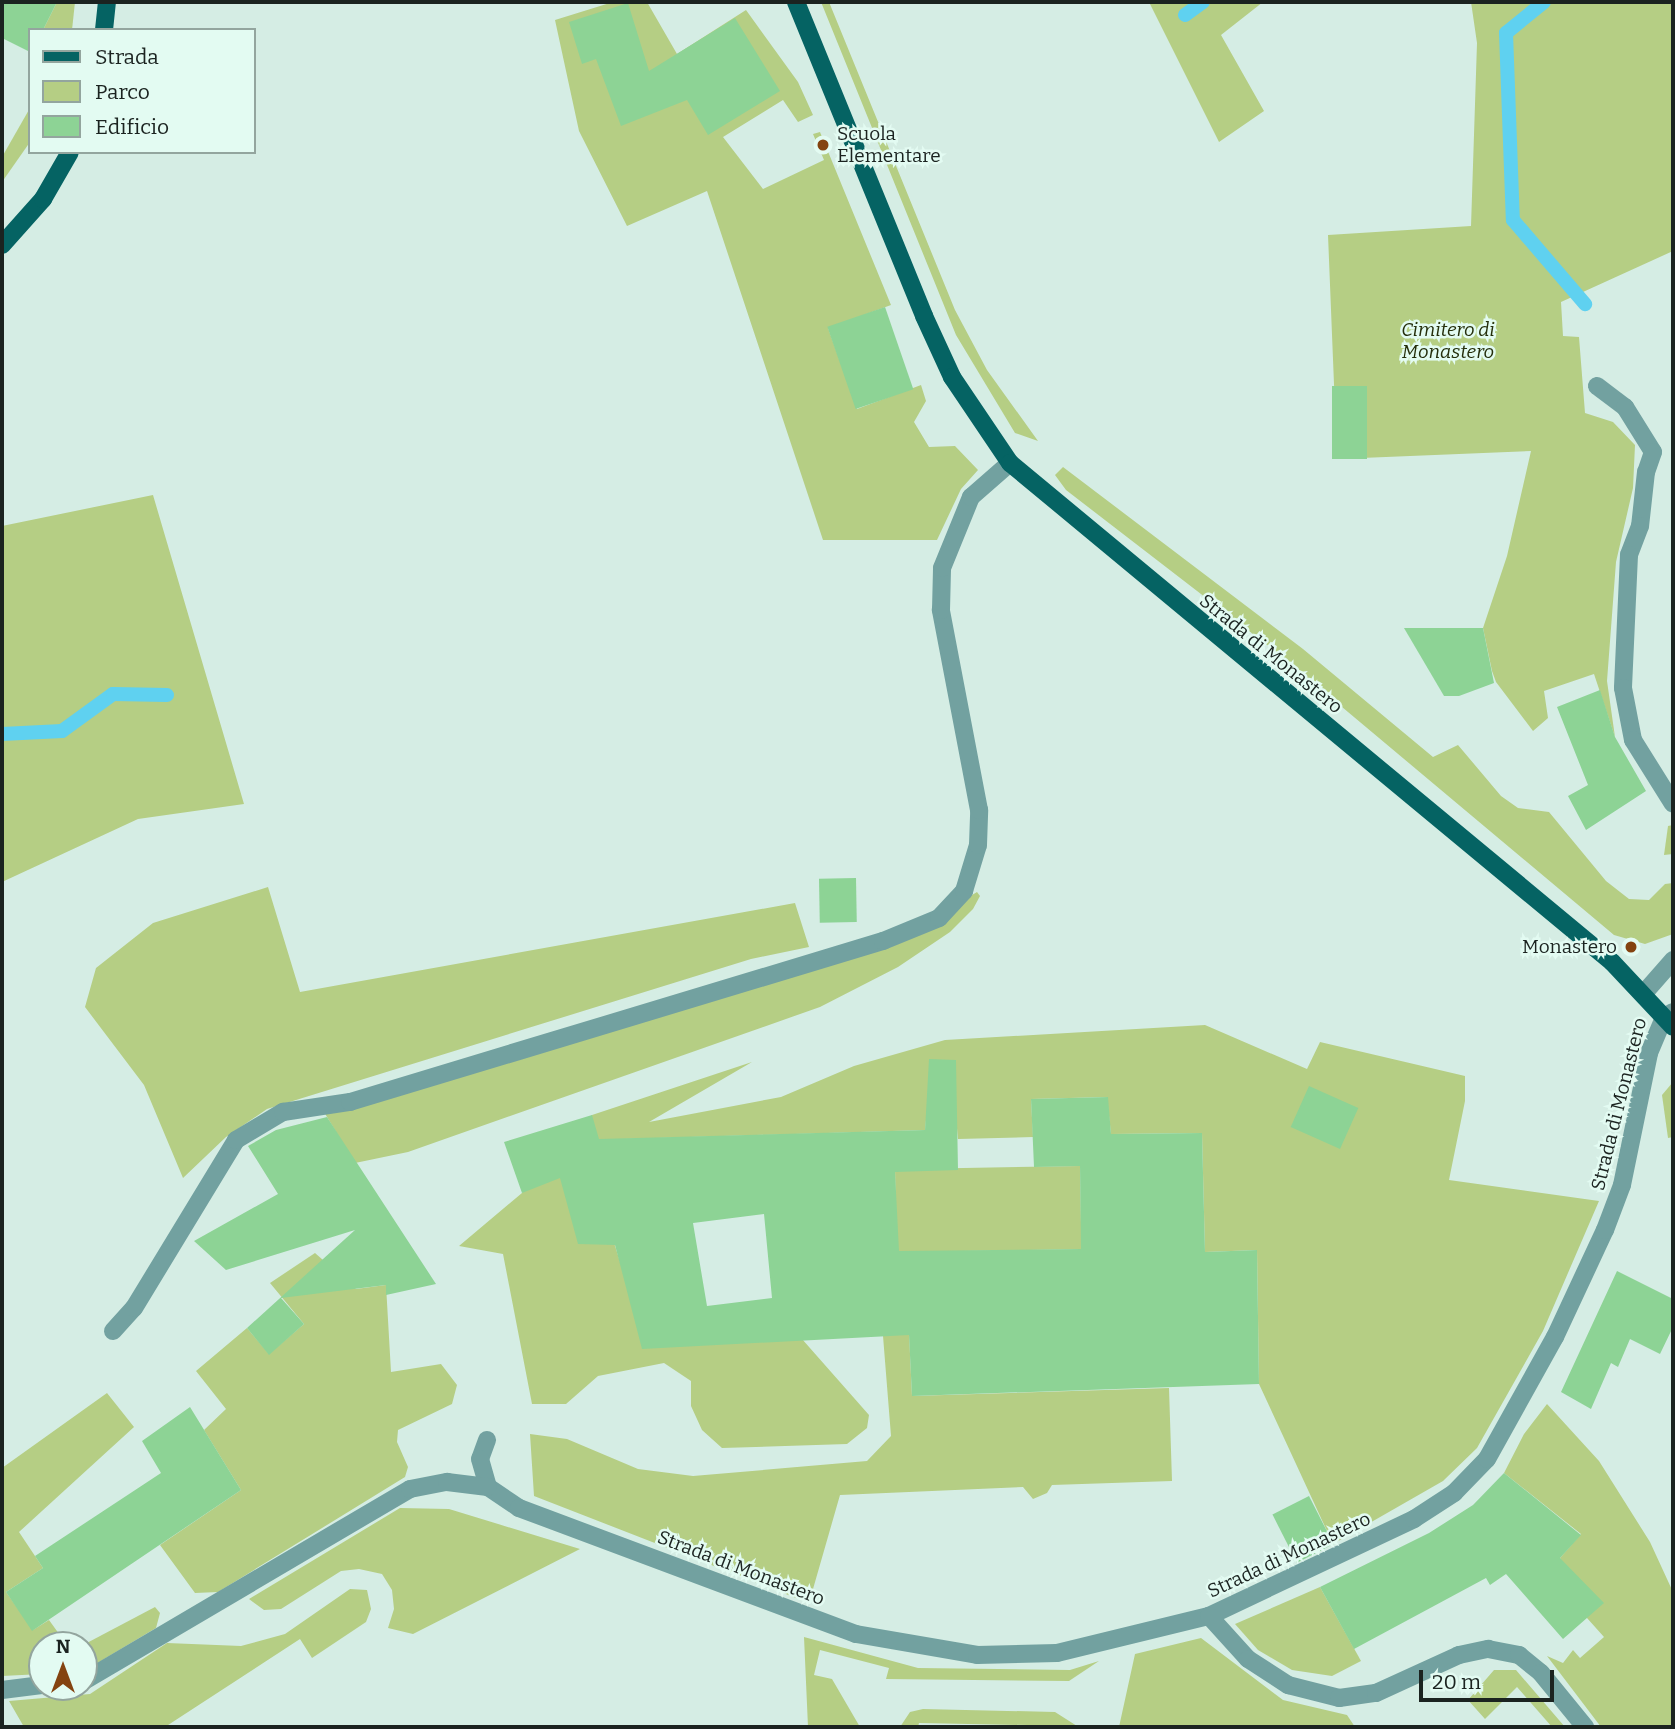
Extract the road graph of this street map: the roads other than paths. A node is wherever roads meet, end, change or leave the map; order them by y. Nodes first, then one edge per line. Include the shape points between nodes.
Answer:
1 (107, 2) edge
2 (796, 2) edge
3 (104, 28) edge
4 (69, 154) edge
5 (2, 245) edge
6 (1597, 386) dead end
7 (1010, 463) junction
8 (1673, 804) edge
9 (1673, 960) edge
10 (1645, 992) junction
11 (1670, 1019) edge
12 (113, 1331) dead end
13 (487, 1440) dead end
14 (488, 1487) junction
15 (1209, 1616) junction
16 (98, 1673) edge
17 (28, 1687) edge
18 (2, 1690) edge
19 (1585, 1727) edge

1 - 3 main road
2 - 7 main road, Strada di Monastero via 927,325 952,377
4 - 5 main road via 43,199
6 - 8 street via 1625,407 1653,452 1640,526 1629,555 1622,677 1633,740
7 - 10 main road, Strada di Monastero
7 - 12 street via 971,497 942,568 941,610 979,810 978,845 964,891 939,918 883,941 351,1102 283,1112 236,1140 134,1308
9 - 10 street
10 - 11 main road, Strada di Monastero
11 - 15 street, Strada di Monastero via 1649,1053 1613,1208 1555,1337 1487,1459 1454,1493 1415,1519
13 - 14 street via 480,1459
14 - 15 street, Strada di Monastero via 519,1508 870,1636 977,1655 1057,1653
14 - 16 street, Strada di Monastero via 447,1482 410,1489
15 - 19 street via 1248,1659 1289,1685 1339,1698 1376,1693 1460,1655 1488,1649 1519,1656 1541,1673
17 - 18 street

